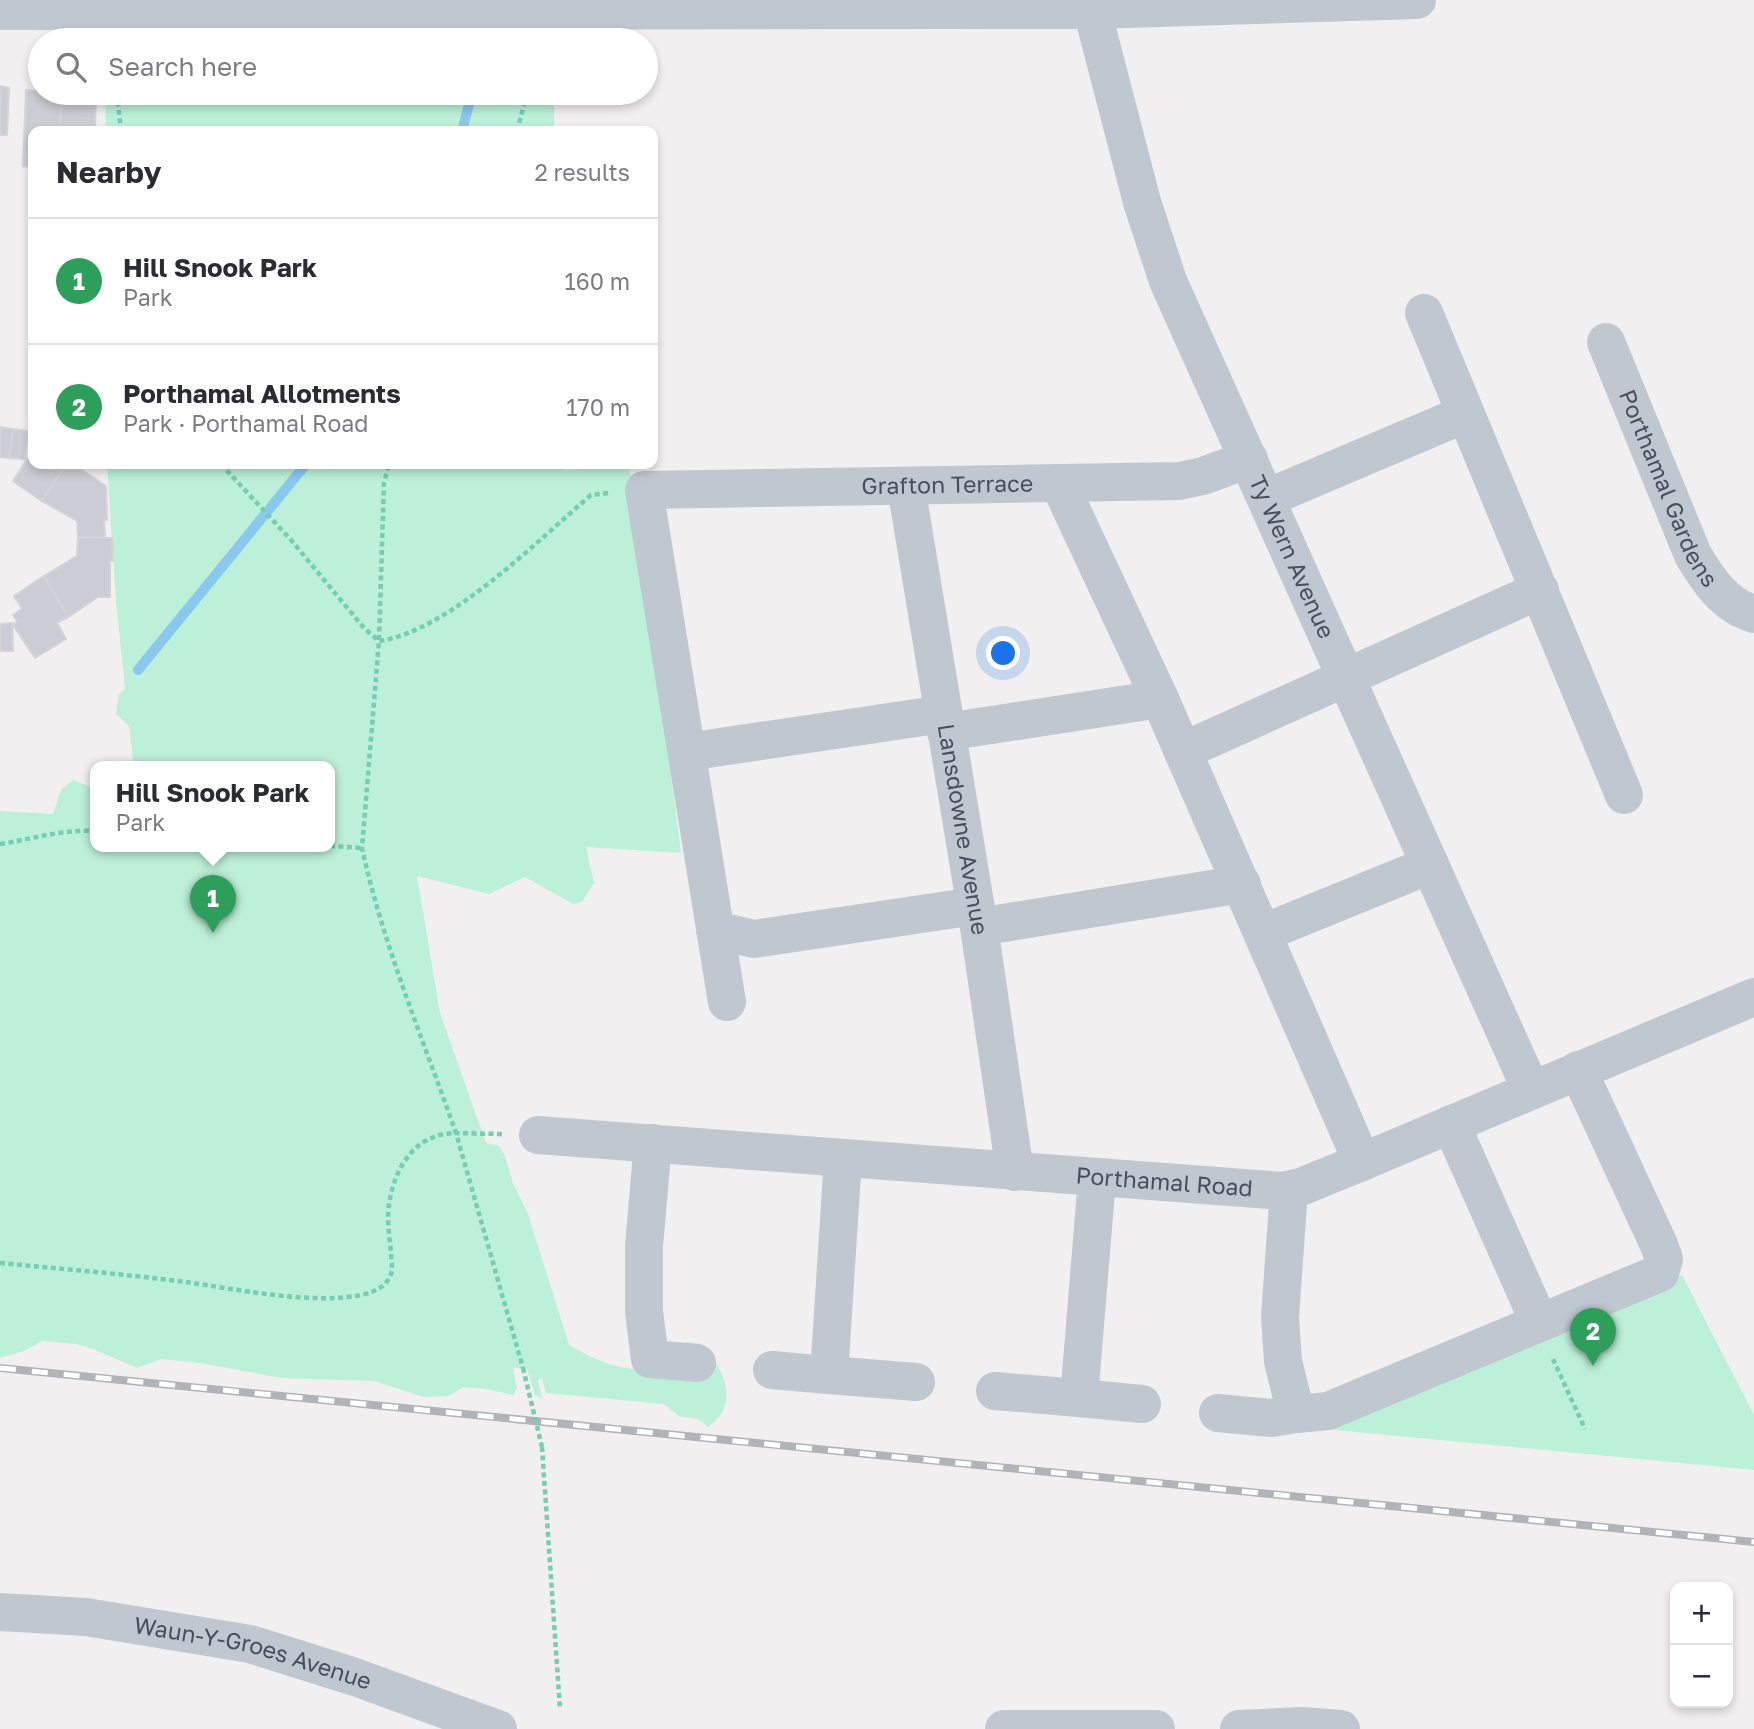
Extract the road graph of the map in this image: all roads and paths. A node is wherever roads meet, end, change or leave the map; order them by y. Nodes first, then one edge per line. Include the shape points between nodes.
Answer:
1 (1417, 0) edge
2 (356, 5) edge
3 (1091, 10) junction
4 (0, 11) edge
5 (118, 105) edge
6 (524, 105) edge
7 (120, 126) edge
8 (518, 126) edge
9 (1424, 313) dead end
10 (1606, 342) dead end
11 (1465, 414) junction
12 (1249, 460) junction
13 (226, 469) edge
14 (388, 469) edge
15 (1059, 483) junction
16 (906, 486) junction
17 (645, 491) junction
18 (1266, 498) junction
19 (1540, 590) junction
20 (1754, 614) edge
21 (379, 641) junction
22 (1346, 676) junction
23 (1160, 699) junction
24 (944, 723) junction
25 (1183, 751) junction
26 (687, 752) junction
27 (1624, 795) dead end
28 (90, 831) edge
29 (0, 844) edge
30 (335, 846) edge
31 (362, 848) junction
32 (1430, 865) junction
33 (1242, 884) junction
34 (977, 917) junction
35 (715, 930) junction
36 (1263, 933) junction
37 (1754, 997) edge
38 (727, 1002) dead end
39 (1578, 1070) junction
40 (1531, 1090) junction
41 (1451, 1124) junction
42 (457, 1133) junction
43 (538, 1135) joint
44 (653, 1143) junction
45 (843, 1158) junction
46 (1362, 1162) junction
47 (1016, 1172) junction
48 (1097, 1178) junction
49 (1289, 1190) junction
50 (0, 1263) edge
51 (1539, 1322) junction
52 (697, 1363) dead end
53 (772, 1370) dead end
54 (829, 1375) junction
55 (916, 1382) dead end
56 (995, 1391) dead end
57 (1079, 1398) junction
58 (1142, 1404) dead end
59 (1218, 1413) dead end
60 (1296, 1414) junction
61 (1585, 1429) dead end
62 (0, 1612) edge
63 (560, 1709) dead end
64 (498, 1729) edge
65 (1004, 1729) edge
66 (1156, 1729) edge
67 (1239, 1729) edge
68 (1342, 1729) edge

1 - 3 street
2 - 3 street
2 - 4 street
3 - 12 street, Ty Wern Avenue via 1158,254
5 - 7 path
6 - 8 path
9 - 11 street
10 - 20 street, Porthamal Gardens via 1693,555 1708,581 1726,599
11 - 18 street
11 - 19 street
12 - 15 street, Grafton Terrace via 1179,481
12 - 18 street, Ty Wern Avenue
13 - 21 path
14 - 21 path
15 - 16 street, Grafton Terrace
15 - 23 street
16 - 17 street, Grafton Terrace
16 - 24 street, Lansdowne Avenue
17 - 21 path via 591,495 470,598 428,624
17 - 26 street
18 - 22 street, Ty Wern Avenue
19 - 22 street
19 - 27 street
21 - 31 path
22 - 25 street
22 - 32 street, Ty Wern Avenue
23 - 24 street
23 - 25 street
24 - 26 street
24 - 34 street, Lansdowne Avenue
25 - 33 street
26 - 35 street
28 - 29 path via 54,832
30 - 31 path
31 - 42 path via 393,953
32 - 36 street
32 - 40 street, Ty Wern Avenue
33 - 34 street
33 - 36 street
34 - 35 street via 754,939
34 - 47 street, Lansdowne Avenue
35 - 38 street
36 - 46 street
37 - 39 street, Porthamal Road
39 - 40 street, Porthamal Road
39 - 51 street via 1664,1259 1660,1273
40 - 41 street, Porthamal Road
41 - 46 street, Porthamal Road
41 - 51 street
42 - 43 path
42 - 50 path via 441,1133 410,1152 389,1205 392,1270 382,1288 360,1295 273,1294
42 - 63 path, bridge via 542,1447
43 - 44 street, Porthamal Road
44 - 45 street, Porthamal Road
44 - 52 street via 644,1246 644,1312 636,1358
45 - 47 street, Porthamal Road
45 - 54 street
46 - 49 street, Porthamal Road
47 - 48 street, Porthamal Road
48 - 49 street, Porthamal Road
48 - 57 street
49 - 60 street via 1280,1317 1283,1361
51 - 60 street via 1328,1411
51 - 61 path
53 - 54 street
54 - 55 street
56 - 57 street
57 - 58 street
59 - 60 street via 1271,1418
62 - 64 street, Waun-Y-Groes Avenue via 86,1617 250,1644
65 - 66 street
67 - 68 street

